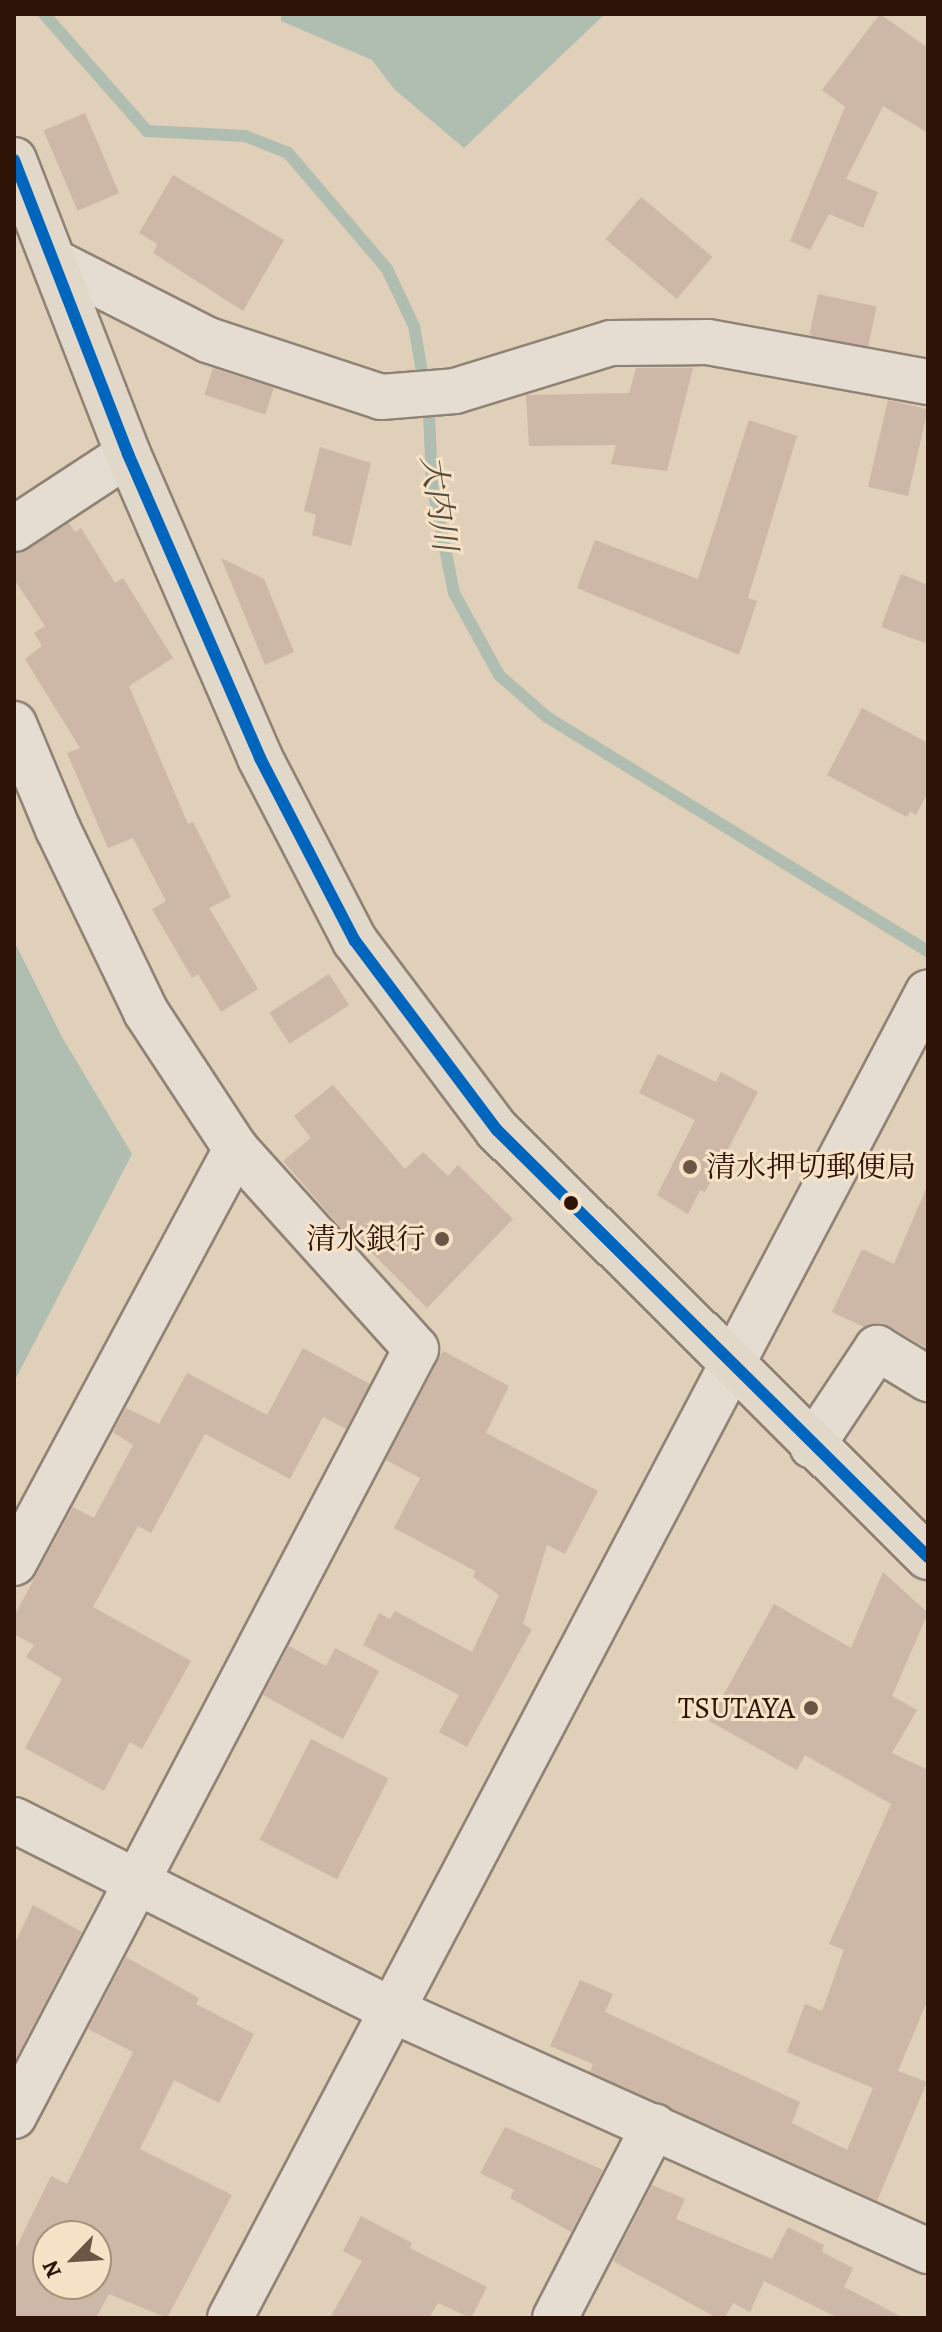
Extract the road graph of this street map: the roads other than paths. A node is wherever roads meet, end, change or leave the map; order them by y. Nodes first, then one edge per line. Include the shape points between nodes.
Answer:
1 (14, 160) edge
2 (55, 262) junction
3 (928, 382) edge
4 (128, 454) junction
5 (14, 529) edge
6 (14, 724) edge
7 (928, 992) edge
8 (236, 1149) junction
9 (731, 1365) junction
10 (928, 1379) edge
11 (812, 1446) junction
12 (928, 1557) edge
13 (14, 1563) edge
14 (14, 1820) edge
15 (138, 1885) junction
16 (392, 2010) junction
17 (14, 2116) edge
18 (654, 2126) junction
19 (928, 2251) edge
20 (230, 2318) edge
21 (555, 2318) edge

1 - 2 main road
2 - 3 street via 208,340 381,397 455,391 611,343 708,342
2 - 4 main road
4 - 5 street
4 - 9 main road via 260,758 355,941 497,1130
6 - 8 street via 146,1012
7 - 9 street
8 - 13 street
8 - 15 street via 416,1349
9 - 11 main road
9 - 16 street
10 - 11 street via 877,1348
11 - 12 main road
14 - 15 street
15 - 16 street
15 - 17 street
16 - 18 street
16 - 20 street
18 - 19 street
18 - 21 street

